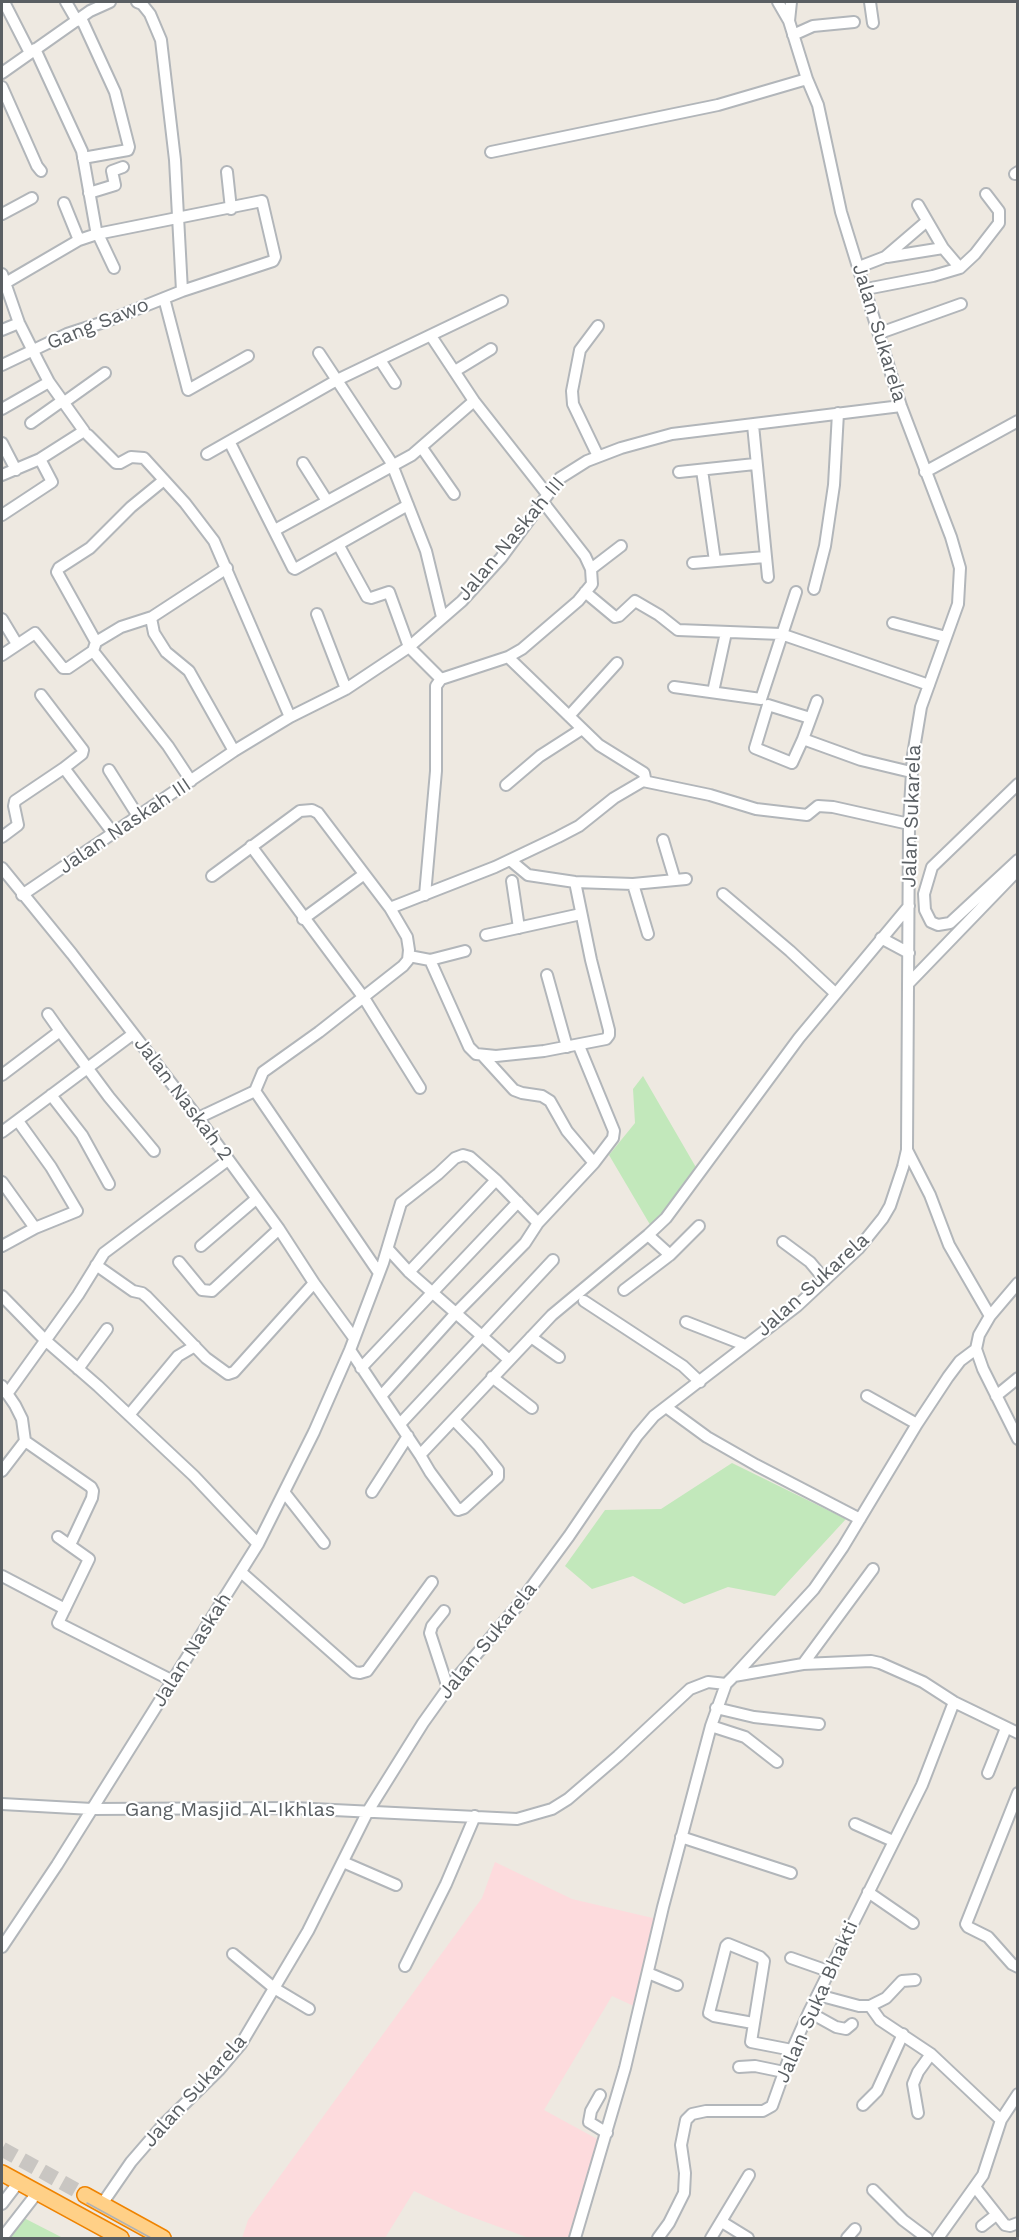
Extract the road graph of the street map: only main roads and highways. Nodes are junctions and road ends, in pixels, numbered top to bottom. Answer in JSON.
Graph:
{"nodes":[{"id":1,"x":2,"y":2173,"type":"edge"},
{"id":2,"x":85,"y":2195,"type":"tunnel mouth"},
{"id":3,"x":121,"y":2238,"type":"edge"},
{"id":4,"x":163,"y":2238,"type":"edge"}],
"edges":[{"from":1,"to":3,"type":"highway"},
{"from":2,"to":4,"type":"highway"}]}
